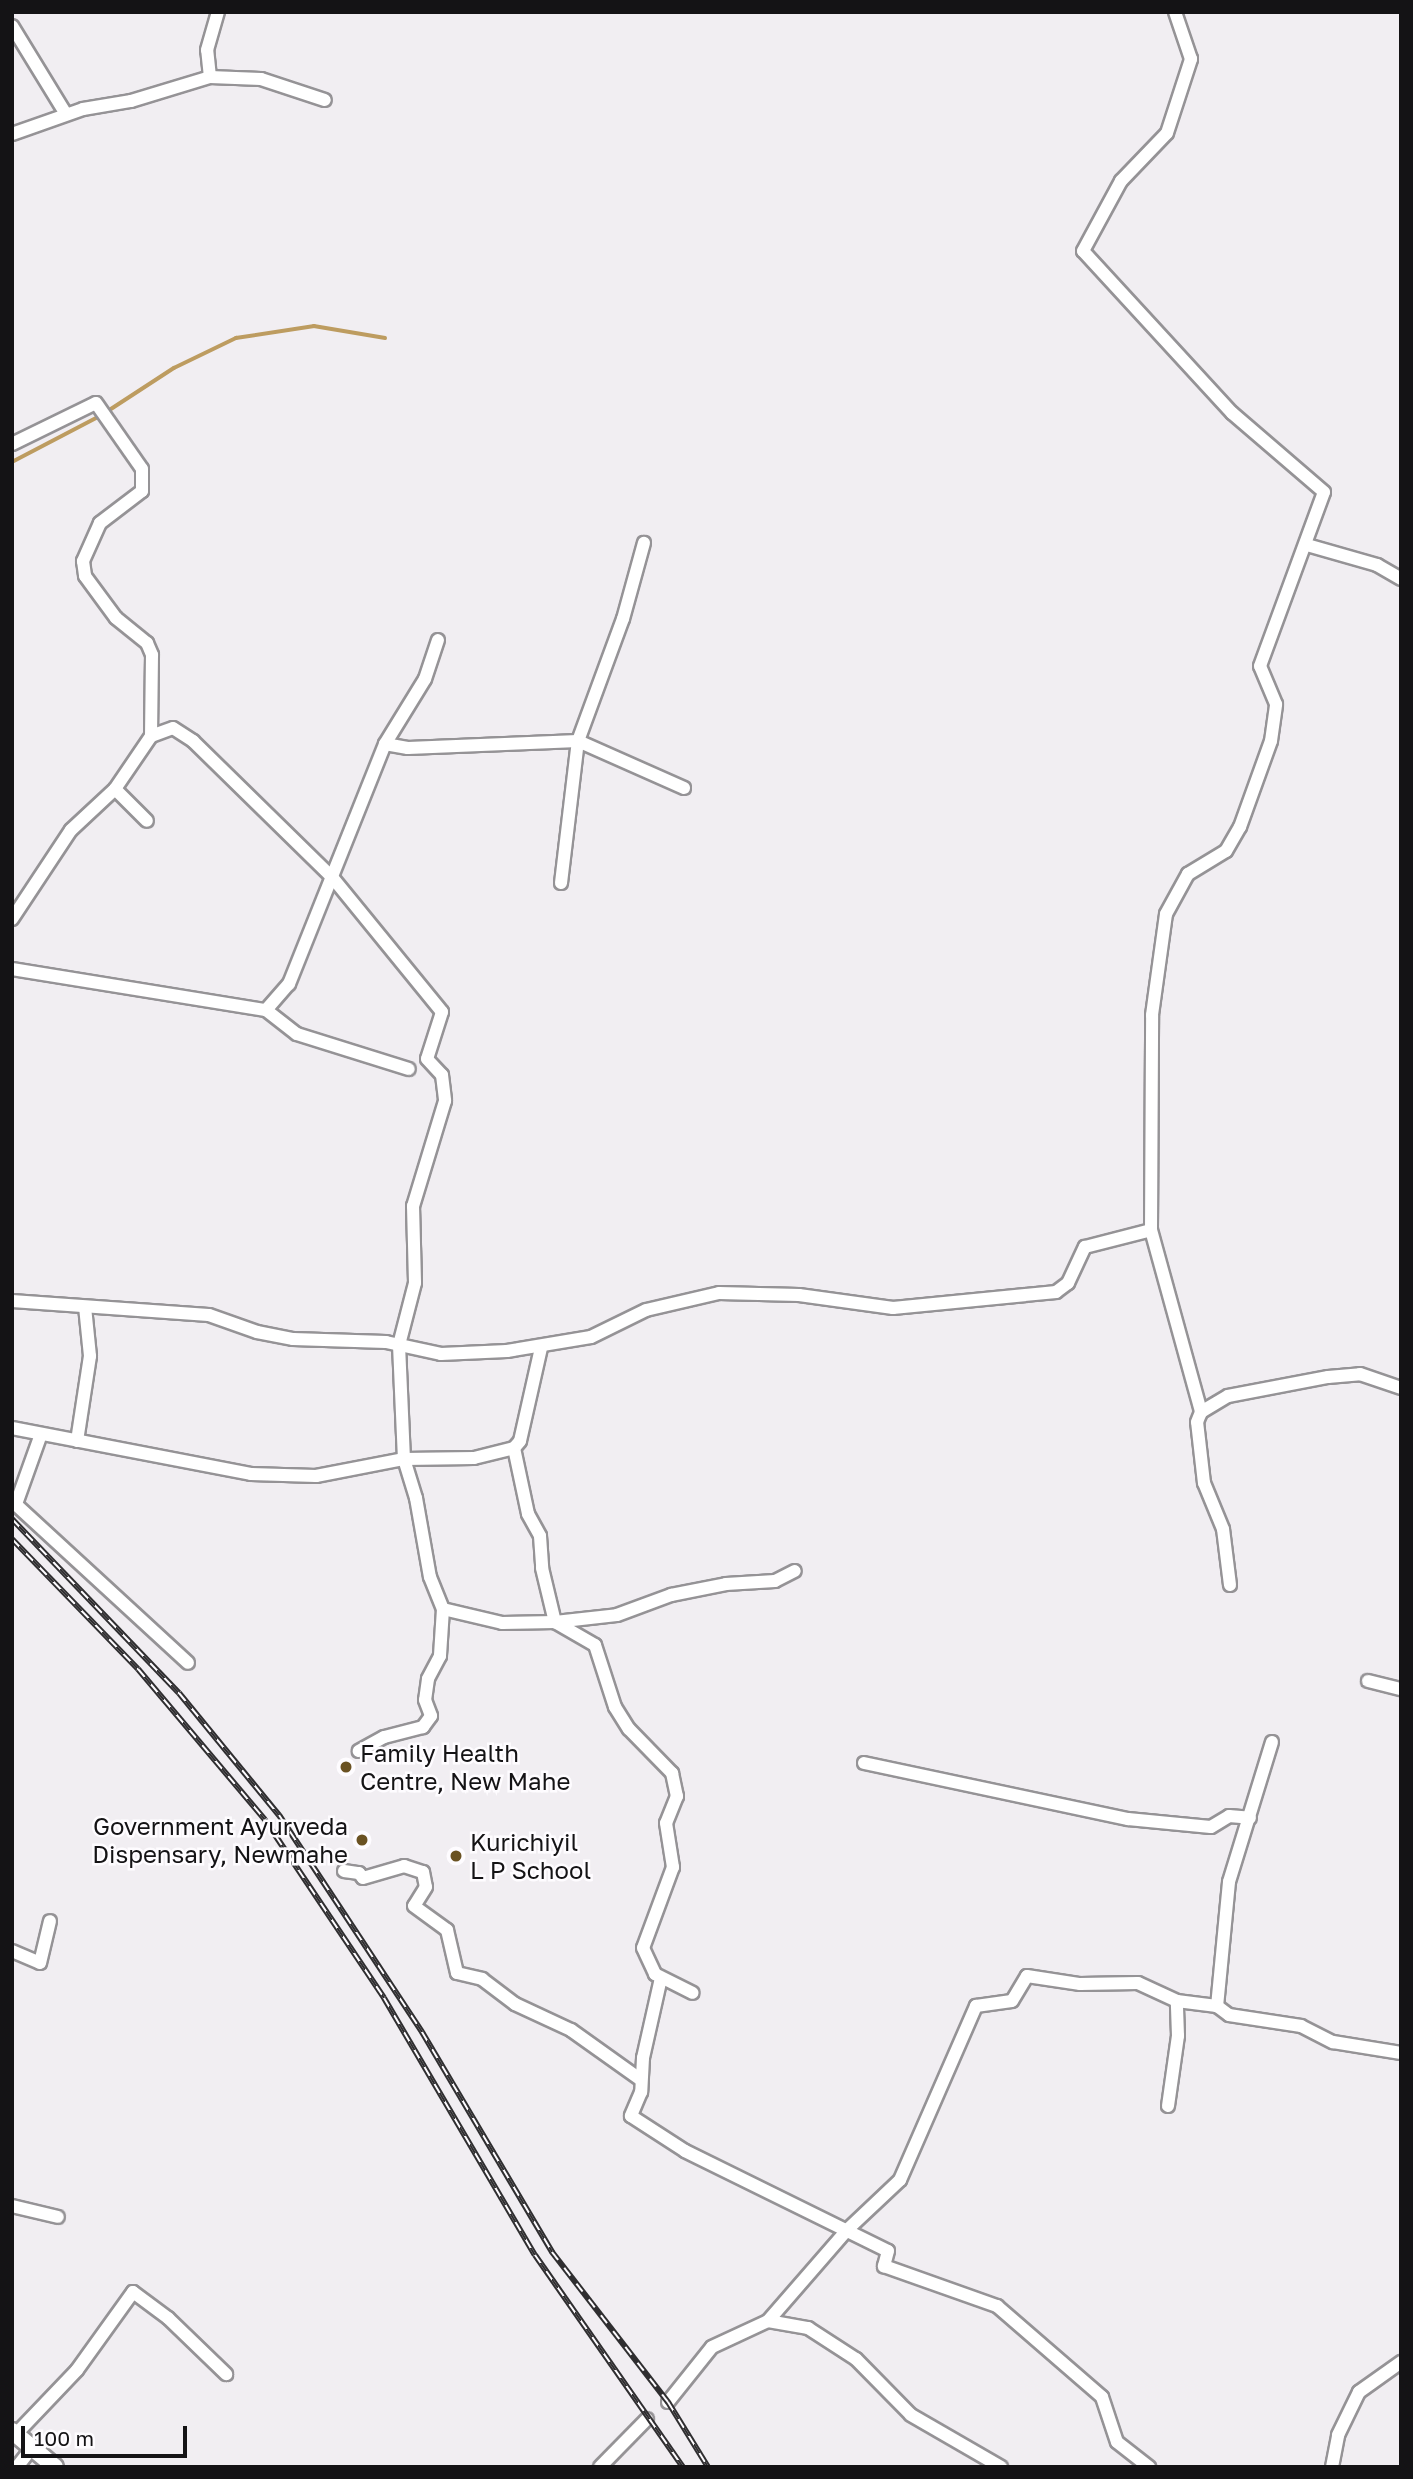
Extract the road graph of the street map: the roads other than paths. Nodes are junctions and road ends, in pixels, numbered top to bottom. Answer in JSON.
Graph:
{"nodes":[{"id":1,"x":218,"y":12,"type":"edge"},
{"id":2,"x":1175,"y":12,"type":"edge"},
{"id":3,"x":12,"y":26,"type":"edge"},
{"id":4,"x":210,"y":77,"type":"junction"},
{"id":5,"x":325,"y":100,"type":"dead end"},
{"id":6,"x":66,"y":114,"type":"junction"},
{"id":7,"x":12,"y":134,"type":"edge"},
{"id":8,"x":12,"y":444,"type":"edge"},
{"id":9,"x":644,"y":543,"type":"dead end"},
{"id":10,"x":1307,"y":545,"type":"junction"},
{"id":11,"x":1401,"y":579,"type":"edge"},
{"id":12,"x":438,"y":640,"type":"dead end"},
{"id":13,"x":151,"y":736,"type":"junction"},
{"id":14,"x":578,"y":741,"type":"junction"},
{"id":15,"x":385,"y":744,"type":"junction"},
{"id":16,"x":684,"y":788,"type":"dead end"},
{"id":17,"x":115,"y":789,"type":"junction"},
{"id":18,"x":147,"y":821,"type":"dead end"},
{"id":19,"x":332,"y":877,"type":"junction"},
{"id":20,"x":561,"y":883,"type":"dead end"},
{"id":21,"x":12,"y":919,"type":"edge"},
{"id":22,"x":12,"y":969,"type":"edge"},
{"id":23,"x":266,"y":1010,"type":"junction"},
{"id":24,"x":409,"y":1069,"type":"dead end"},
{"id":25,"x":1151,"y":1230,"type":"junction"},
{"id":26,"x":12,"y":1301,"type":"edge"},
{"id":27,"x":85,"y":1307,"type":"junction"},
{"id":28,"x":399,"y":1345,"type":"junction"},
{"id":29,"x":541,"y":1348,"type":"junction"},
{"id":30,"x":1401,"y":1388,"type":"edge"},
{"id":31,"x":1201,"y":1412,"type":"junction"},
{"id":32,"x":12,"y":1428,"type":"edge"},
{"id":33,"x":41,"y":1434,"type":"junction"},
{"id":34,"x":76,"y":1441,"type":"junction"},
{"id":35,"x":514,"y":1448,"type":"junction"},
{"id":36,"x":404,"y":1459,"type":"junction"},
{"id":37,"x":14,"y":1502,"type":"edge"},
{"id":38,"x":795,"y":1571,"type":"dead end"},
{"id":39,"x":1230,"y":1586,"type":"dead end"},
{"id":40,"x":443,"y":1609,"type":"junction"},
{"id":41,"x":555,"y":1622,"type":"junction"},
{"id":42,"x":188,"y":1663,"type":"dead end"},
{"id":43,"x":1368,"y":1681,"type":"dead end"},
{"id":44,"x":1401,"y":1689,"type":"edge"},
{"id":45,"x":1272,"y":1742,"type":"dead end"},
{"id":46,"x":359,"y":1751,"type":"dead end"},
{"id":47,"x":864,"y":1763,"type":"dead end"},
{"id":48,"x":1250,"y":1818,"type":"junction"},
{"id":49,"x":344,"y":1871,"type":"dead end"},
{"id":50,"x":50,"y":1921,"type":"dead end"},
{"id":51,"x":12,"y":1951,"type":"edge"},
{"id":52,"x":661,"y":1978,"type":"junction"},
{"id":53,"x":693,"y":1993,"type":"dead end"},
{"id":54,"x":1177,"y":2001,"type":"junction"},
{"id":55,"x":1217,"y":2006,"type":"junction"},
{"id":56,"x":1401,"y":2053,"type":"edge"},
{"id":57,"x":641,"y":2080,"type":"junction"},
{"id":58,"x":1168,"y":2106,"type":"dead end"},
{"id":59,"x":12,"y":2206,"type":"edge"},
{"id":60,"x":58,"y":2217,"type":"dead end"},
{"id":61,"x":847,"y":2230,"type":"junction"},
{"id":62,"x":768,"y":2321,"type":"junction"},
{"id":63,"x":1401,"y":2362,"type":"edge"},
{"id":64,"x":226,"y":2374,"type":"dead end"},
{"id":65,"x":668,"y":2402,"type":"dead end"},
{"id":66,"x":647,"y":2419,"type":"dead end"},
{"id":67,"x":14,"y":2432,"type":"edge"},
{"id":68,"x":32,"y":2448,"type":"junction"},
{"id":69,"x":17,"y":2467,"type":"edge"},
{"id":70,"x":55,"y":2467,"type":"edge"},
{"id":71,"x":600,"y":2467,"type":"edge"},
{"id":72,"x":1001,"y":2467,"type":"edge"},
{"id":73,"x":1149,"y":2467,"type":"edge"},
{"id":74,"x":1332,"y":2467,"type":"edge"}],
"edges":[{"from":1,"to":4,"type":"street"},
{"from":2,"to":10,"type":"street"},
{"from":3,"to":6,"type":"street"},
{"from":4,"to":5,"type":"street"},
{"from":4,"to":6,"type":"street"},
{"from":6,"to":7,"type":"street"},
{"from":8,"to":13,"type":"street"},
{"from":9,"to":14,"type":"street"},
{"from":10,"to":11,"type":"street"},
{"from":10,"to":25,"type":"street"},
{"from":12,"to":15,"type":"street"},
{"from":13,"to":17,"type":"street"},
{"from":13,"to":19,"type":"street"},
{"from":14,"to":15,"type":"street"},
{"from":14,"to":16,"type":"street"},
{"from":14,"to":20,"type":"street"},
{"from":15,"to":19,"type":"street"},
{"from":17,"to":18,"type":"street"},
{"from":17,"to":21,"type":"street"},
{"from":19,"to":23,"type":"street"},
{"from":19,"to":28,"type":"street"},
{"from":22,"to":23,"type":"street"},
{"from":23,"to":24,"type":"street"},
{"from":25,"to":29,"type":"street"},
{"from":25,"to":31,"type":"street"},
{"from":26,"to":27,"type":"street"},
{"from":27,"to":28,"type":"street"},
{"from":27,"to":34,"type":"street"},
{"from":28,"to":29,"type":"street"},
{"from":28,"to":36,"type":"street"},
{"from":29,"to":35,"type":"street"},
{"from":30,"to":31,"type":"street"},
{"from":31,"to":39,"type":"street"},
{"from":32,"to":33,"type":"street"},
{"from":33,"to":34,"type":"street"},
{"from":33,"to":37,"type":"street"},
{"from":34,"to":36,"type":"street"},
{"from":35,"to":36,"type":"street"},
{"from":35,"to":41,"type":"street"},
{"from":36,"to":40,"type":"street"},
{"from":37,"to":42,"type":"street"},
{"from":38,"to":41,"type":"street"},
{"from":40,"to":41,"type":"street"},
{"from":40,"to":46,"type":"street"},
{"from":41,"to":52,"type":"street"},
{"from":43,"to":44,"type":"street"},
{"from":45,"to":48,"type":"street"},
{"from":47,"to":48,"type":"street"},
{"from":48,"to":55,"type":"street"},
{"from":49,"to":57,"type":"street"},
{"from":50,"to":51,"type":"street"},
{"from":52,"to":53,"type":"street"},
{"from":52,"to":57,"type":"street"},
{"from":54,"to":55,"type":"street"},
{"from":54,"to":58,"type":"street"},
{"from":54,"to":61,"type":"street"},
{"from":55,"to":56,"type":"street"},
{"from":57,"to":61,"type":"street"},
{"from":59,"to":60,"type":"street"},
{"from":61,"to":62,"type":"street"},
{"from":61,"to":73,"type":"street"},
{"from":62,"to":65,"type":"street"},
{"from":62,"to":72,"type":"street"},
{"from":63,"to":74,"type":"street"},
{"from":64,"to":67,"type":"street"},
{"from":66,"to":71,"type":"street"},
{"from":67,"to":68,"type":"main road"},
{"from":68,"to":69,"type":"street"},
{"from":68,"to":70,"type":"main road"}]}
